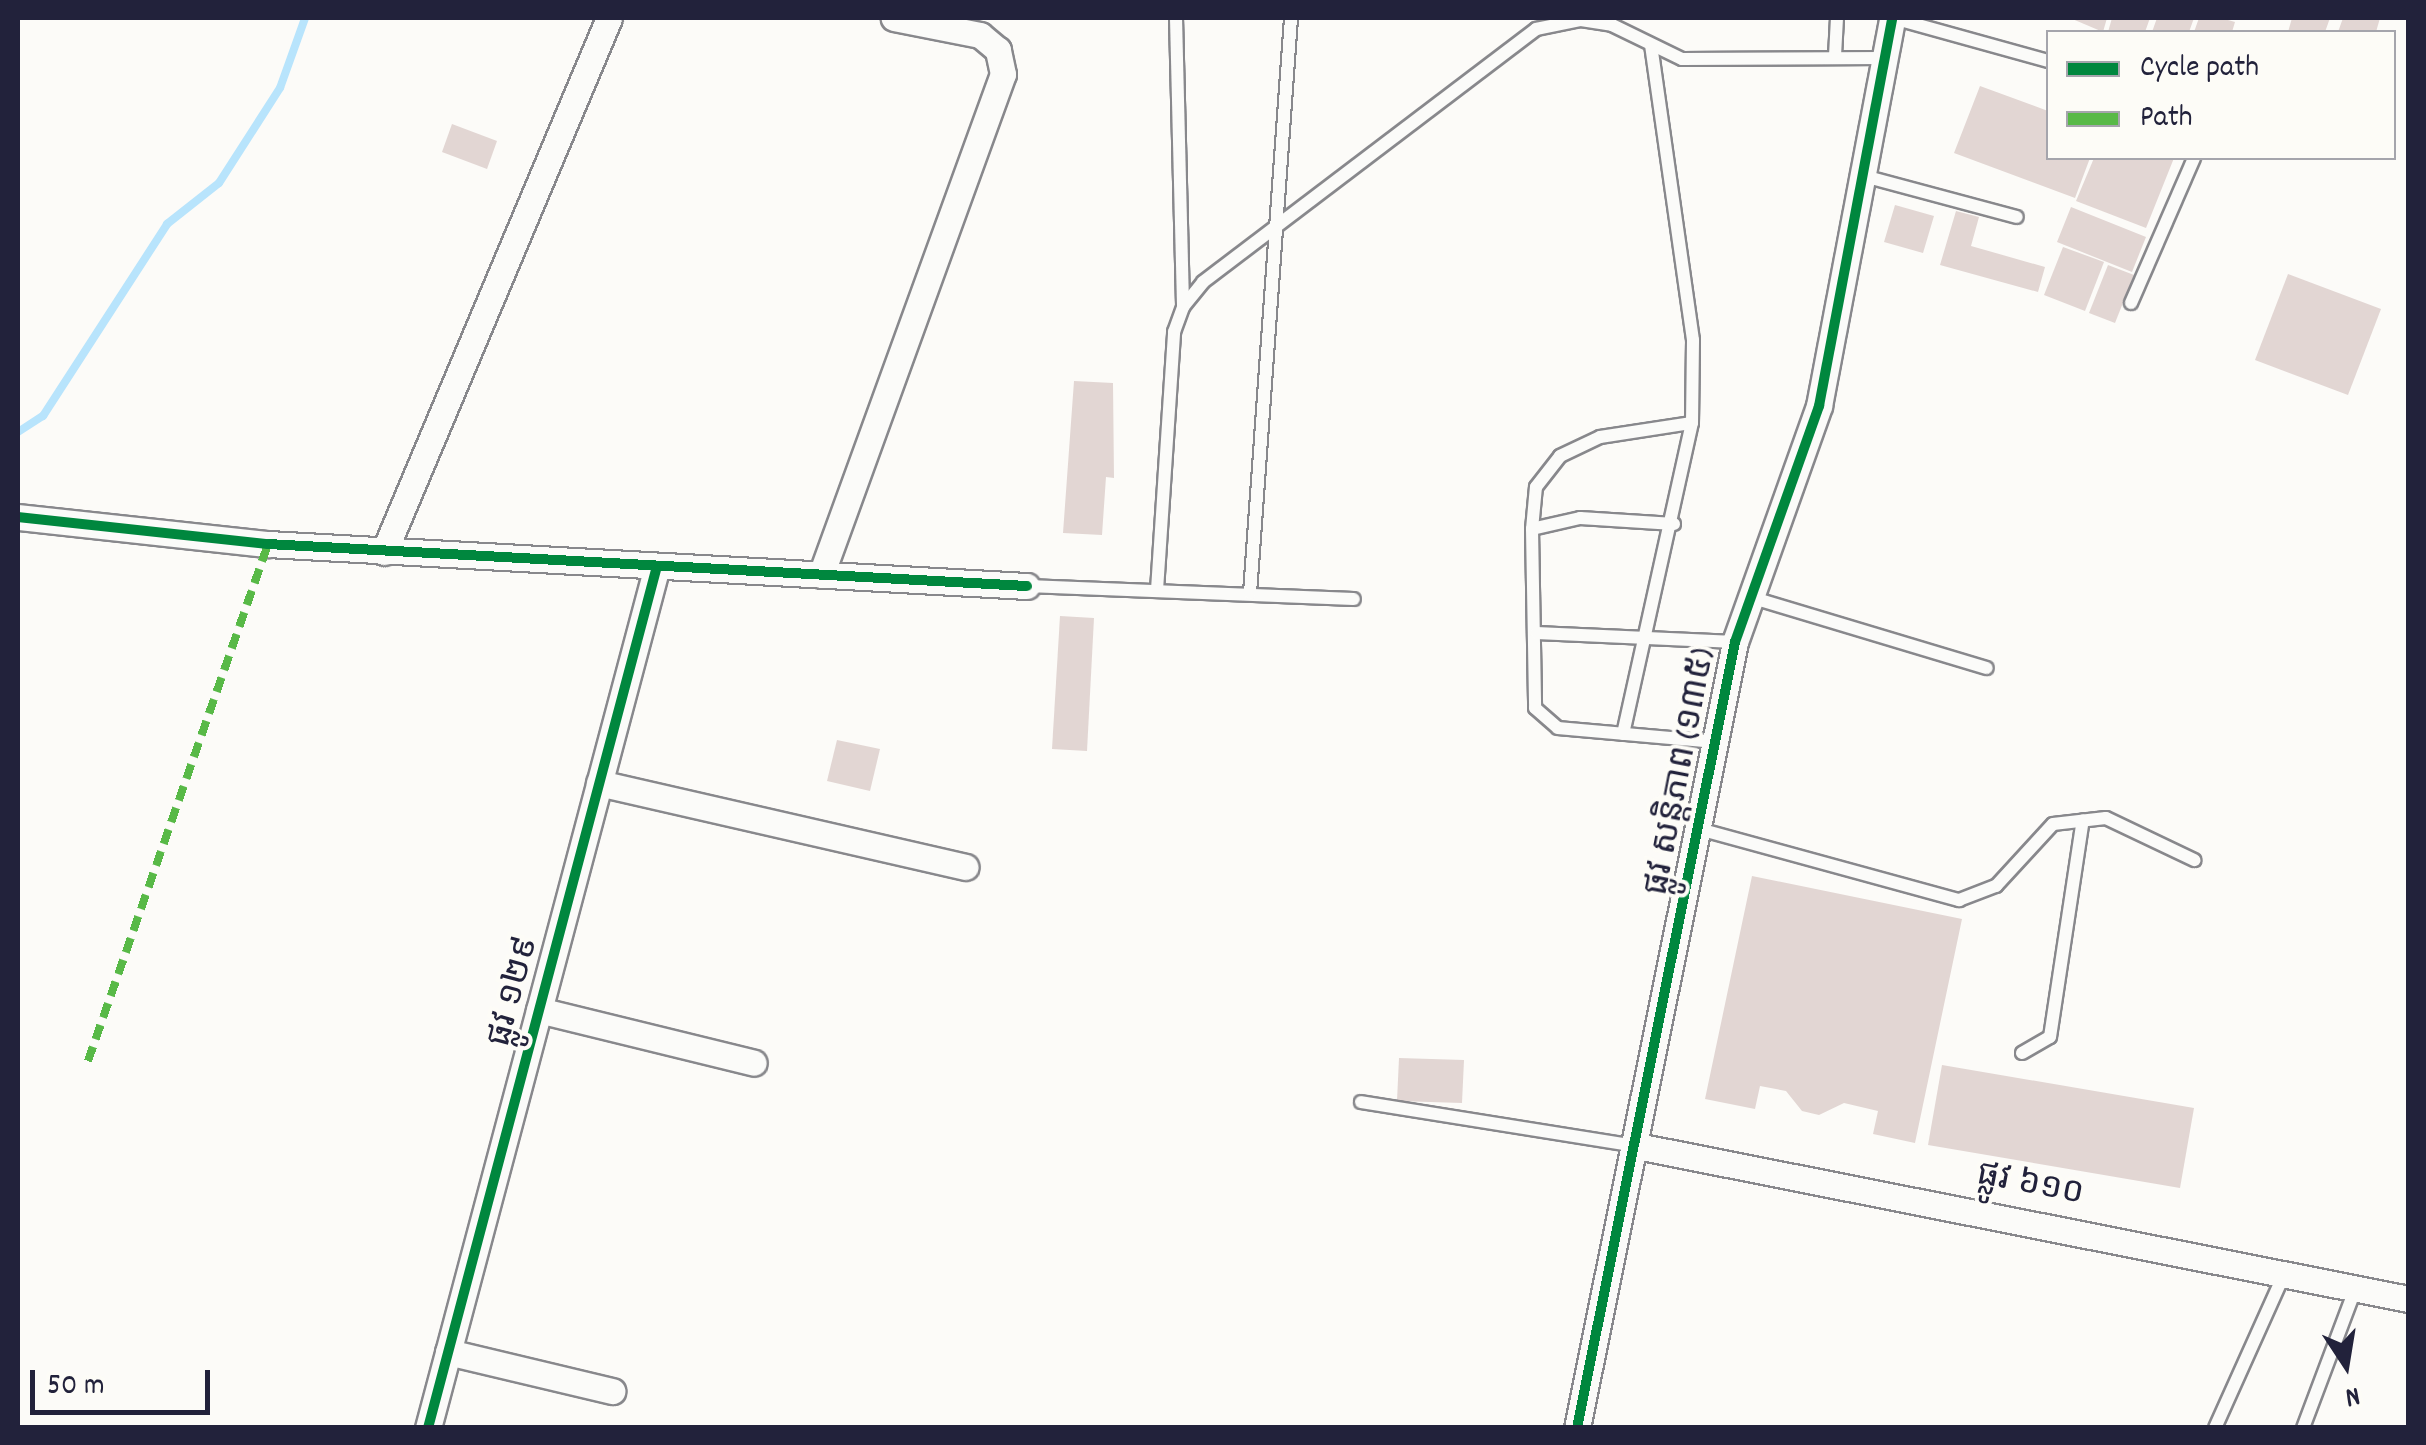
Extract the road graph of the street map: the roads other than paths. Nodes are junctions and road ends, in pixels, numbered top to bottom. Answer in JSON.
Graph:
{"nodes":[{"id":1,"x":609,"y":18,"type":"edge"},
{"id":2,"x":894,"y":18,"type":"edge"},
{"id":3,"x":1176,"y":18,"type":"edge"},
{"id":4,"x":1291,"y":18,"type":"edge"},
{"id":5,"x":1837,"y":18,"type":"edge"},
{"id":6,"x":1893,"y":18,"type":"edge"},
{"id":7,"x":1651,"y":46,"type":"junction"},
{"id":8,"x":1835,"y":56,"type":"junction"},
{"id":9,"x":1885,"y":58,"type":"junction"},
{"id":10,"x":2046,"y":60,"type":"edge"},
{"id":11,"x":2193,"y":160,"type":"edge"},
{"id":12,"x":1864,"y":176,"type":"junction"},
{"id":13,"x":2017,"y":217,"type":"dead end"},
{"id":14,"x":1272,"y":232,"type":"junction"},
{"id":15,"x":2131,"y":304,"type":"dead end"},
{"id":16,"x":1183,"y":307,"type":"junction"},
{"id":17,"x":1692,"y":424,"type":"junction"},
{"id":18,"x":18,"y":517,"type":"edge"},
{"id":19,"x":1674,"y":524,"type":"junction"},
{"id":20,"x":1532,"y":529,"type":"junction"},
{"id":21,"x":384,"y":552,"type":"junction"},
{"id":22,"x":656,"y":570,"type":"junction"},
{"id":23,"x":822,"y":575,"type":"junction"},
{"id":24,"x":1028,"y":586,"type":"joint"},
{"id":25,"x":1157,"y":590,"type":"junction"},
{"id":26,"x":1250,"y":593,"type":"junction"},
{"id":27,"x":1750,"y":597,"type":"junction"},
{"id":28,"x":1354,"y":599,"type":"dead end"},
{"id":29,"x":1538,"y":632,"type":"junction"},
{"id":30,"x":1650,"y":636,"type":"junction"},
{"id":31,"x":1735,"y":642,"type":"junction"},
{"id":32,"x":1987,"y":668,"type":"dead end"},
{"id":33,"x":1623,"y":734,"type":"junction"},
{"id":34,"x":1716,"y":742,"type":"junction"},
{"id":35,"x":599,"y":783,"type":"junction"},
{"id":36,"x":2083,"y":820,"type":"junction"},
{"id":37,"x":1698,"y":829,"type":"junction"},
{"id":38,"x":2194,"y":860,"type":"dead end"},
{"id":39,"x":964,"y":867,"type":"dead end"},
{"id":40,"x":539,"y":1010,"type":"junction"},
{"id":41,"x":2022,"y":1054,"type":"dead end"},
{"id":42,"x":754,"y":1063,"type":"dead end"},
{"id":43,"x":1360,"y":1102,"type":"dead end"},
{"id":44,"x":1637,"y":1146,"type":"junction"},
{"id":45,"x":2286,"y":1270,"type":"junction"},
{"id":46,"x":2354,"y":1292,"type":"junction"},
{"id":47,"x":2408,"y":1299,"type":"edge"},
{"id":48,"x":448,"y":1352,"type":"junction"},
{"id":49,"x":612,"y":1392,"type":"dead end"},
{"id":50,"x":428,"y":1428,"type":"edge"},
{"id":51,"x":1577,"y":1428,"type":"edge"},
{"id":52,"x":2215,"y":1428,"type":"edge"},
{"id":53,"x":2303,"y":1428,"type":"edge"}],
"edges":[{"from":1,"to":21,"type":"street"},
{"from":2,"to":23,"type":"street"},
{"from":3,"to":16,"type":"lane"},
{"from":4,"to":14,"type":"lane"},
{"from":5,"to":8,"type":"lane"},
{"from":6,"to":9,"type":"street","name":"ផ្លូវ សន្តិភាព (១៣៥)"},
{"from":6,"to":10,"type":"lane"},
{"from":7,"to":8,"type":"lane"},
{"from":7,"to":14,"type":"lane"},
{"from":7,"to":17,"type":"lane"},
{"from":8,"to":9,"type":"lane"},
{"from":9,"to":12,"type":"street","name":"ផ្លូវ សន្តិភាព (១៣៥)"},
{"from":11,"to":15,"type":"lane"},
{"from":12,"to":13,"type":"lane"},
{"from":12,"to":27,"type":"street","name":"ផ្លូវ សន្តិភាព (១៣៥)"},
{"from":14,"to":16,"type":"lane"},
{"from":14,"to":26,"type":"lane"},
{"from":16,"to":25,"type":"lane"},
{"from":17,"to":19,"type":"lane"},
{"from":17,"to":20,"type":"lane"},
{"from":18,"to":21,"type":"street"},
{"from":19,"to":20,"type":"lane"},
{"from":19,"to":30,"type":"lane"},
{"from":20,"to":29,"type":"lane"},
{"from":21,"to":22,"type":"street"},
{"from":22,"to":23,"type":"street"},
{"from":22,"to":35,"type":"street","name":"ផ្លូវ ១២៩"},
{"from":23,"to":24,"type":"street"},
{"from":24,"to":25,"type":"lane"},
{"from":25,"to":26,"type":"lane"},
{"from":26,"to":28,"type":"lane"},
{"from":27,"to":31,"type":"street","name":"ផ្លូវ សន្តិភាព (១៣៥)"},
{"from":27,"to":32,"type":"lane"},
{"from":29,"to":30,"type":"lane"},
{"from":29,"to":33,"type":"lane"},
{"from":30,"to":31,"type":"lane"},
{"from":30,"to":33,"type":"lane"},
{"from":31,"to":34,"type":"street","name":"ផ្លូវ សន្តិភាព (១៣៥)"},
{"from":33,"to":34,"type":"lane"},
{"from":34,"to":37,"type":"street","name":"ផ្លូវ សន្តិភាព (១៣៥)"},
{"from":35,"to":39,"type":"street"},
{"from":35,"to":40,"type":"street","name":"ផ្លូវ ១២៩"},
{"from":36,"to":37,"type":"lane"},
{"from":36,"to":38,"type":"lane"},
{"from":36,"to":41,"type":"lane"},
{"from":37,"to":44,"type":"street","name":"ផ្លូវ សន្តិភាព (១៣៥)"},
{"from":40,"to":42,"type":"street"},
{"from":40,"to":48,"type":"street","name":"ផ្លូវ ១២៩"},
{"from":43,"to":44,"type":"lane"},
{"from":44,"to":45,"type":"street","name":"ផ្លូវ ៦១០"},
{"from":44,"to":51,"type":"street","name":"ផ្លូវ សន្តិភាព (១៣៥)"},
{"from":45,"to":46,"type":"street","name":"ផ្លូវ ៦១០"},
{"from":45,"to":52,"type":"lane"},
{"from":46,"to":47,"type":"street","name":"ផ្លូវ ៦១០"},
{"from":46,"to":53,"type":"lane"},
{"from":48,"to":49,"type":"street"},
{"from":48,"to":50,"type":"street","name":"ផ្លូវ ១២៩"}]}
